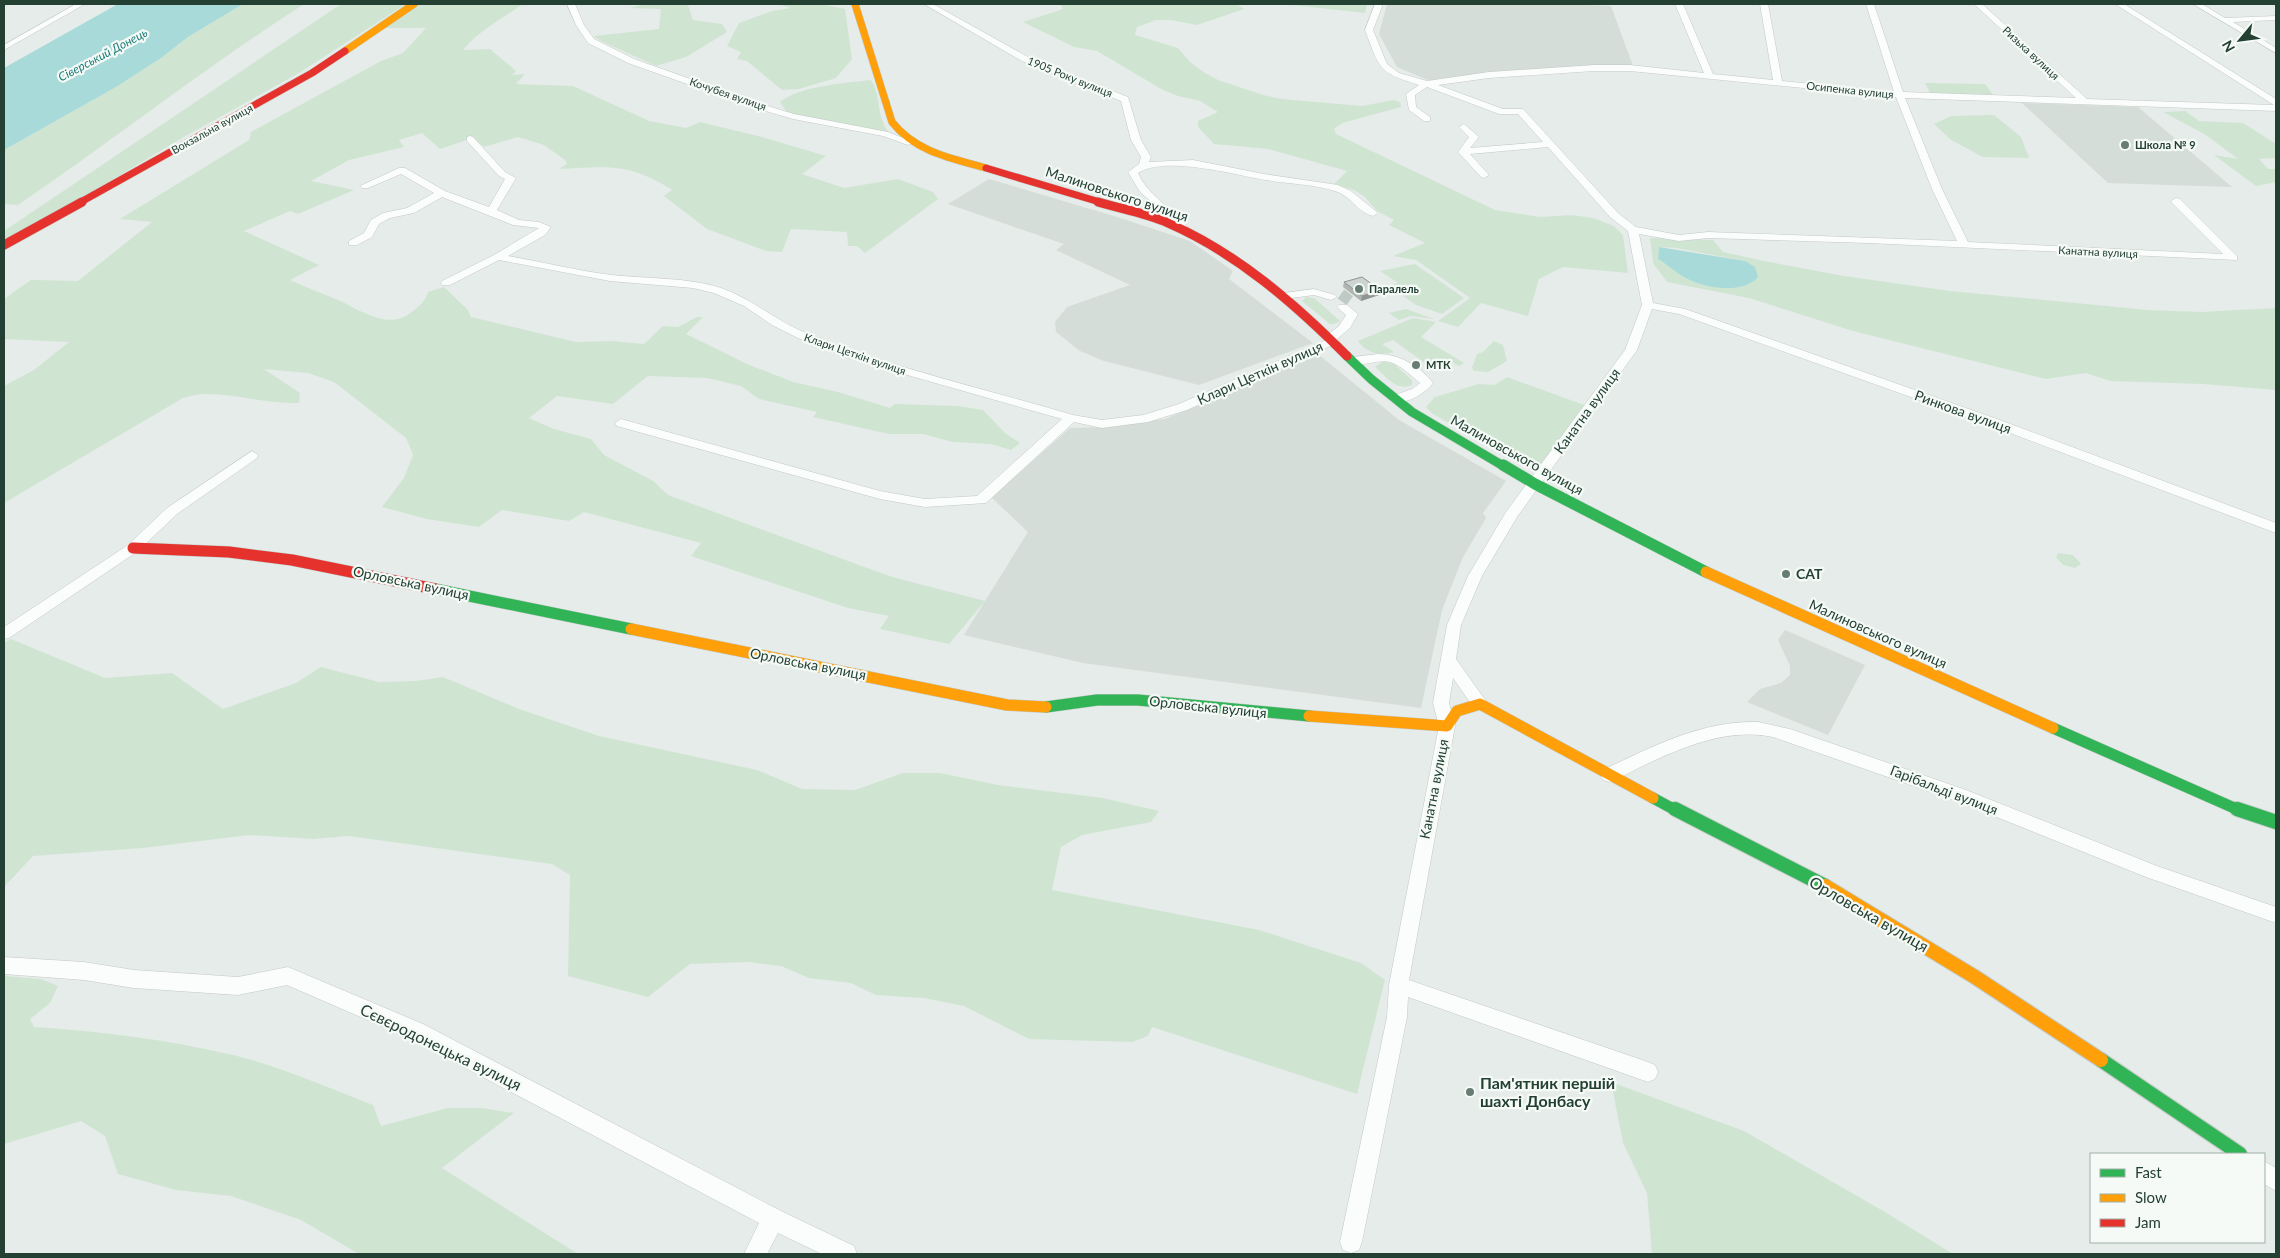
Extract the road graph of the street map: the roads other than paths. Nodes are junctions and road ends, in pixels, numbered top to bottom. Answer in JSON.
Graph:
{"nodes":[{"id":1,"x":81,"y":4,"type":"edge"},
{"id":2,"x":414,"y":4,"type":"edge"},
{"id":3,"x":573,"y":4,"type":"edge"},
{"id":4,"x":855,"y":4,"type":"edge"},
{"id":5,"x":928,"y":4,"type":"edge"},
{"id":6,"x":1379,"y":4,"type":"edge"},
{"id":7,"x":1679,"y":4,"type":"edge"},
{"id":8,"x":1764,"y":4,"type":"edge"},
{"id":9,"x":1870,"y":4,"type":"edge"},
{"id":10,"x":1978,"y":4,"type":"edge"},
{"id":11,"x":2119,"y":4,"type":"edge"},
{"id":12,"x":2197,"y":4,"type":"edge"},
{"id":13,"x":2276,"y":18,"type":"edge"},
{"id":14,"x":2224,"y":20,"type":"junction"},
{"id":15,"x":2258,"y":40,"type":"junction"},
{"id":16,"x":2276,"y":40,"type":"edge"},
{"id":17,"x":4,"y":48,"type":"edge"},
{"id":18,"x":2276,"y":51,"type":"edge"},
{"id":19,"x":1709,"y":75,"type":"junction"},
{"id":20,"x":1778,"y":83,"type":"junction"},
{"id":21,"x":1426,"y":84,"type":"junction"},
{"id":22,"x":1899,"y":94,"type":"junction"},
{"id":23,"x":2085,"y":102,"type":"junction"},
{"id":24,"x":2276,"y":103,"type":"edge"},
{"id":25,"x":2272,"y":109,"type":"edge"},
{"id":26,"x":2276,"y":114,"type":"edge"},
{"id":27,"x":1426,"y":119,"type":"dead end"},
{"id":28,"x":1464,"y":127,"type":"dead end"},
{"id":29,"x":470,"y":139,"type":"dead end"},
{"id":30,"x":908,"y":142,"type":"junction"},
{"id":31,"x":1551,"y":144,"type":"junction"},
{"id":32,"x":1463,"y":152,"type":"junction"},
{"id":33,"x":1143,"y":165,"type":"junction"},
{"id":34,"x":1484,"y":175,"type":"dead end"},
{"id":35,"x":365,"y":186,"type":"dead end"},
{"id":36,"x":441,"y":193,"type":"junction"},
{"id":37,"x":2176,"y":200,"type":"dead end"},
{"id":38,"x":490,"y":211,"type":"junction"},
{"id":39,"x":1374,"y":213,"type":"dead end"},
{"id":40,"x":1185,"y":230,"type":"junction"},
{"id":41,"x":1633,"y":230,"type":"junction"},
{"id":42,"x":353,"y":244,"type":"dead end"},
{"id":43,"x":4,"y":245,"type":"edge"},
{"id":44,"x":1964,"y":245,"type":"junction"},
{"id":45,"x":498,"y":257,"type":"junction"},
{"id":46,"x":446,"y":284,"type":"dead end"},
{"id":47,"x":1336,"y":295,"type":"tunnel mouth"},
{"id":48,"x":1284,"y":296,"type":"junction"},
{"id":49,"x":1648,"y":305,"type":"junction"},
{"id":50,"x":1349,"y":308,"type":"dead end"},
{"id":51,"x":1331,"y":340,"type":"junction"},
{"id":52,"x":1353,"y":361,"type":"junction"},
{"id":53,"x":1396,"y":399,"type":"junction"},
{"id":54,"x":1071,"y":418,"type":"junction"},
{"id":55,"x":622,"y":423,"type":"dead end"},
{"id":56,"x":252,"y":455,"type":"dead end"},
{"id":57,"x":1535,"y":484,"type":"junction"},
{"id":58,"x":2276,"y":528,"type":"edge"},
{"id":59,"x":133,"y":548,"type":"junction"},
{"id":60,"x":4,"y":634,"type":"edge"},
{"id":61,"x":1449,"y":662,"type":"junction"},
{"id":62,"x":1480,"y":704,"type":"junction"},
{"id":63,"x":1447,"y":726,"type":"junction"},
{"id":64,"x":1609,"y":776,"type":"junction"},
{"id":65,"x":2276,"y":822,"type":"edge"},
{"id":66,"x":2276,"y":915,"type":"edge"},
{"id":67,"x":4,"y":966,"type":"edge"},
{"id":68,"x":1399,"y":985,"type":"junction"},
{"id":69,"x":1648,"y":1072,"type":"dead end"},
{"id":70,"x":2239,"y":1153,"type":"edge"},
{"id":71,"x":2265,"y":1173,"type":"edge"},
{"id":72,"x":2276,"y":1180,"type":"edge"},
{"id":73,"x":773,"y":1220,"type":"junction"},
{"id":74,"x":1351,"y":1242,"type":"dead end"},
{"id":75,"x":755,"y":1254,"type":"edge"},
{"id":76,"x":846,"y":1254,"type":"edge"}],
"edges":[{"from":1,"to":17,"type":"street"},
{"from":2,"to":43,"type":"main road","name":"Вокзальна вулиця"},
{"from":3,"to":30,"type":"street","name":"Кочубея вулиця"},
{"from":4,"to":30,"type":"main road","name":"Малиновського вулиця"},
{"from":5,"to":33,"type":"street","name":"1905 Року вулиця"},
{"from":6,"to":21,"type":"street","name":"Канатна вулиця"},
{"from":7,"to":19,"type":"street"},
{"from":8,"to":20,"type":"street"},
{"from":9,"to":22,"type":"street"},
{"from":10,"to":23,"type":"street","name":"Ризька вулиця"},
{"from":11,"to":24,"type":"street"},
{"from":12,"to":14,"type":"street"},
{"from":13,"to":14,"type":"street"},
{"from":14,"to":15,"type":"street"},
{"from":15,"to":16,"type":"street"},
{"from":15,"to":18,"type":"street"},
{"from":19,"to":20,"type":"street","name":"Осипенка вулиця"},
{"from":19,"to":21,"type":"street","name":"Осипенка вулиця"},
{"from":20,"to":22,"type":"street","name":"Осипенка вулиця"},
{"from":21,"to":27,"type":"street"},
{"from":21,"to":31,"type":"street","name":"Канатна вулиця"},
{"from":22,"to":23,"type":"street","name":"Осипенка вулиця"},
{"from":22,"to":44,"type":"street"},
{"from":23,"to":25,"type":"street","name":"Осипенка вулиця"},
{"from":25,"to":26,"type":"street"},
{"from":28,"to":32,"type":"street"},
{"from":29,"to":38,"type":"street"},
{"from":30,"to":40,"type":"main road","name":"Малиновського вулиця"},
{"from":31,"to":32,"type":"street"},
{"from":31,"to":41,"type":"street","name":"Канатна вулиця"},
{"from":32,"to":34,"type":"street"},
{"from":33,"to":39,"type":"street"},
{"from":33,"to":40,"type":"street","name":"1905 Року вулиця"},
{"from":35,"to":36,"type":"street"},
{"from":36,"to":38,"type":"street"},
{"from":36,"to":42,"type":"street"},
{"from":37,"to":44,"type":"street","name":"Канатна вулиця"},
{"from":38,"to":45,"type":"street"},
{"from":40,"to":48,"type":"main road","name":"Малиновського вулиця"},
{"from":41,"to":44,"type":"street","name":"Канатна вулиця"},
{"from":41,"to":49,"type":"street"},
{"from":45,"to":46,"type":"street"},
{"from":45,"to":54,"type":"street","name":"Клари Цеткін вулиця"},
{"from":47,"to":48,"type":"street"},
{"from":48,"to":51,"type":"main road","name":"Малиновського вулиця"},
{"from":49,"to":57,"type":"street","name":"Канатна вулиця"},
{"from":49,"to":58,"type":"street","name":"Ринкова вулиця"},
{"from":50,"to":51,"type":"street"},
{"from":51,"to":52,"type":"main road","name":"Малиновського вулиця"},
{"from":51,"to":54,"type":"street","name":"Клари Цеткін вулиця"},
{"from":52,"to":53,"type":"main road","name":"Малиновського вулиця"},
{"from":52,"to":53,"type":"street"},
{"from":53,"to":57,"type":"main road","name":"Малиновського вулиця"},
{"from":54,"to":55,"type":"street"},
{"from":56,"to":59,"type":"street"},
{"from":57,"to":61,"type":"street","name":"Канатна вулиця"},
{"from":57,"to":65,"type":"main road","name":"Малиновського вулиця"},
{"from":59,"to":60,"type":"street"},
{"from":59,"to":63,"type":"main road","name":"Орловська вулиця"},
{"from":61,"to":62,"type":"street","name":"Орловська вулиця"},
{"from":61,"to":63,"type":"street","name":"Канатна вулиця"},
{"from":62,"to":63,"type":"main road"},
{"from":62,"to":64,"type":"main road","name":"Орловська вулиця"},
{"from":63,"to":68,"type":"street","name":"Канатна вулиця"},
{"from":64,"to":66,"type":"street","name":"Гарібальді вулиця"},
{"from":64,"to":70,"type":"main road","name":"Орловська вулиця"},
{"from":67,"to":73,"type":"street","name":"Сєвєродонецька вулиця"},
{"from":68,"to":69,"type":"street"},
{"from":68,"to":74,"type":"street","name":"Канатна вулиця"},
{"from":71,"to":72,"type":"street"},
{"from":73,"to":75,"type":"street"},
{"from":73,"to":76,"type":"street","name":"Сєвєродонецька вулиця"}]}
